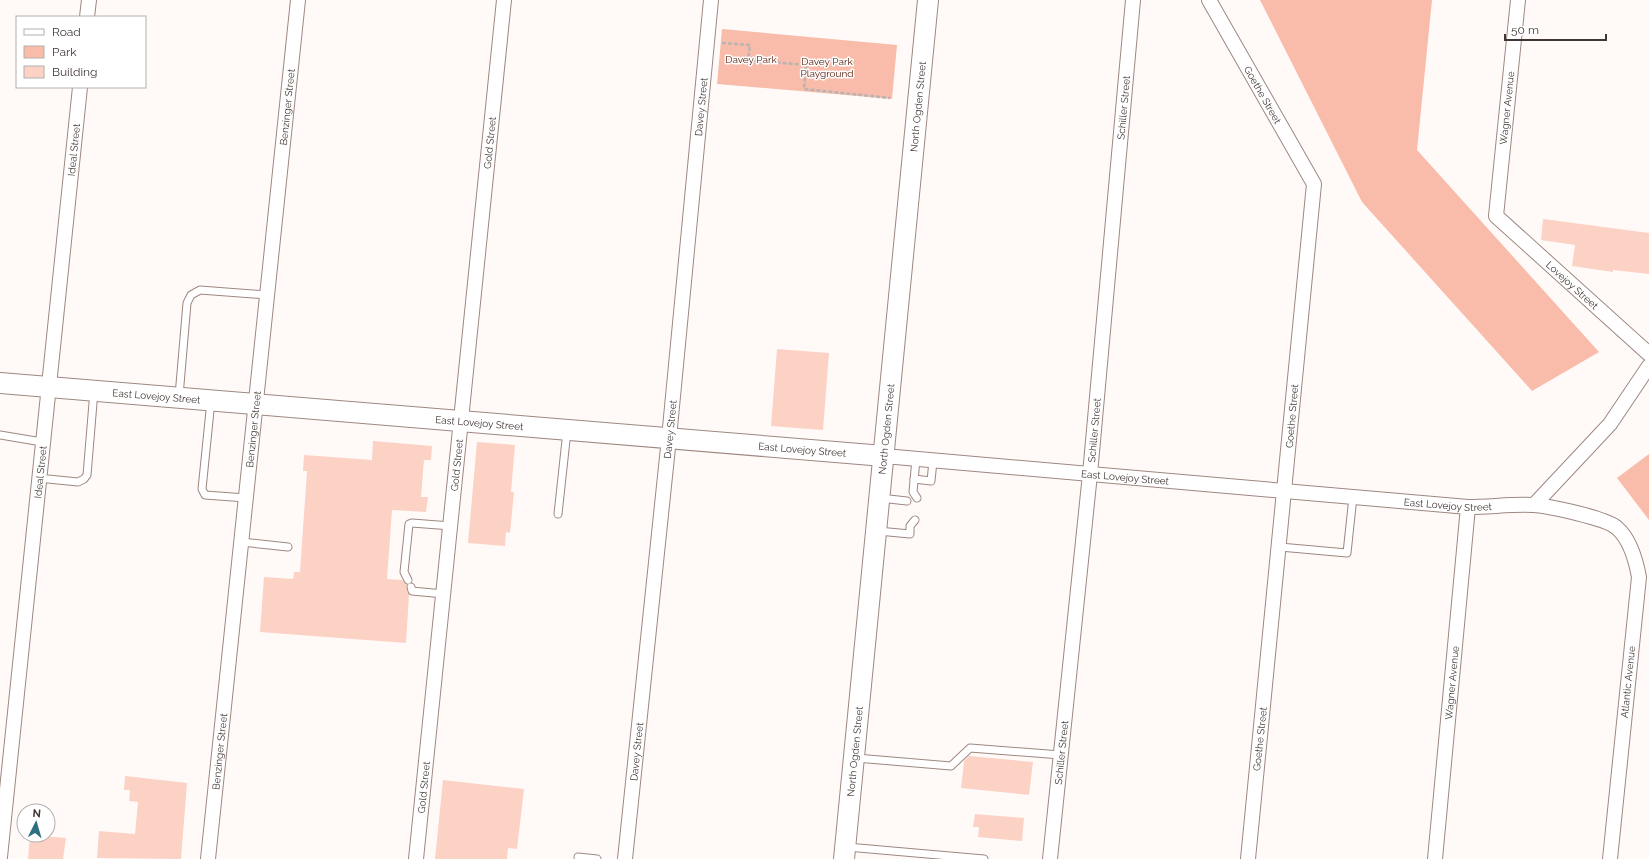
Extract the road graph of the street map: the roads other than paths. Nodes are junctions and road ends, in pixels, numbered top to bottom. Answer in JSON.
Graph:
{"nodes":[{"id":1,"x":89,"y":0,"type":"edge"},
{"id":2,"x":298,"y":0,"type":"edge"},
{"id":3,"x":504,"y":0,"type":"edge"},
{"id":4,"x":711,"y":0,"type":"edge"},
{"id":5,"x":928,"y":0,"type":"edge"},
{"id":6,"x":1133,"y":0,"type":"edge"},
{"id":7,"x":1209,"y":0,"type":"edge"},
{"id":8,"x":1518,"y":0,"type":"edge"},
{"id":9,"x":87,"y":16,"type":"edge"},
{"id":10,"x":80,"y":88,"type":"edge"},
{"id":11,"x":1496,"y":216,"type":"joint"},
{"id":12,"x":267,"y":296,"type":"junction"},
{"id":13,"x":1649,"y":354,"type":"edge"},
{"id":14,"x":1649,"y":366,"type":"edge"},
{"id":15,"x":0,"y":383,"type":"edge"},
{"id":16,"x":48,"y":387,"type":"junction"},
{"id":17,"x":94,"y":391,"type":"junction"},
{"id":18,"x":179,"y":398,"type":"junction"},
{"id":19,"x":211,"y":401,"type":"junction"},
{"id":20,"x":256,"y":405,"type":"junction"},
{"id":21,"x":462,"y":422,"type":"junction"},
{"id":22,"x":567,"y":431,"type":"junction"},
{"id":23,"x":0,"y":436,"type":"edge"},
{"id":24,"x":670,"y":438,"type":"junction"},
{"id":25,"x":42,"y":442,"type":"junction"},
{"id":26,"x":884,"y":456,"type":"junction"},
{"id":27,"x":916,"y":459,"type":"junction"},
{"id":28,"x":933,"y":461,"type":"junction"},
{"id":29,"x":1090,"y":474,"type":"junction"},
{"id":30,"x":38,"y":478,"type":"junction"},
{"id":31,"x":914,"y":479,"type":"junction"},
{"id":32,"x":1285,"y":490,"type":"junction"},
{"id":33,"x":1353,"y":497,"type":"junction"},
{"id":34,"x":246,"y":498,"type":"junction"},
{"id":35,"x":879,"y":498,"type":"junction"},
{"id":36,"x":1534,"y":505,"type":"junction"},
{"id":37,"x":1468,"y":507,"type":"junction"},
{"id":38,"x":558,"y":514,"type":"dead end"},
{"id":39,"x":1603,"y":519,"type":"joint"},
{"id":40,"x":911,"y":522,"type":"dead end"},
{"id":41,"x":451,"y":526,"type":"junction"},
{"id":42,"x":876,"y":530,"type":"junction"},
{"id":43,"x":241,"y":542,"type":"junction"},
{"id":44,"x":288,"y":547,"type":"dead end"},
{"id":45,"x":1280,"y":547,"type":"junction"},
{"id":46,"x":444,"y":594,"type":"junction"},
{"id":47,"x":1060,"y":755,"type":"junction"},
{"id":48,"x":854,"y":758,"type":"junction"},
{"id":49,"x":844,"y":853,"type":"edge"},
{"id":50,"x":0,"y":857,"type":"edge"},
{"id":51,"x":578,"y":857,"type":"dead end"},
{"id":52,"x":208,"y":859,"type":"edge"},
{"id":53,"x":416,"y":859,"type":"edge"},
{"id":54,"x":597,"y":859,"type":"edge"},
{"id":55,"x":625,"y":859,"type":"edge"},
{"id":56,"x":984,"y":859,"type":"edge"},
{"id":57,"x":1050,"y":859,"type":"edge"},
{"id":58,"x":1248,"y":859,"type":"edge"},
{"id":59,"x":1435,"y":859,"type":"edge"},
{"id":60,"x":1610,"y":859,"type":"edge"}],
"edges":[{"from":1,"to":9,"type":"street"},
{"from":2,"to":12,"type":"street","name":"Benzinger Street"},
{"from":3,"to":21,"type":"street","name":"Gold Street"},
{"from":4,"to":24,"type":"street","name":"Davey Street"},
{"from":5,"to":26,"type":"street","name":"North Ogden Street"},
{"from":6,"to":29,"type":"street","name":"Schiller Street"},
{"from":7,"to":32,"type":"street","name":"Goethe Street"},
{"from":8,"to":11,"type":"street","name":"Wagner Avenue"},
{"from":10,"to":16,"type":"street","name":"Ideal Street"},
{"from":11,"to":13,"type":"street","name":"Lovejoy Street"},
{"from":12,"to":18,"type":"lane"},
{"from":12,"to":20,"type":"street","name":"Benzinger Street"},
{"from":14,"to":36,"type":"street"},
{"from":15,"to":16,"type":"street","name":"East Lovejoy Street"},
{"from":16,"to":17,"type":"street","name":"East Lovejoy Street"},
{"from":16,"to":25,"type":"street","name":"Ideal Street"},
{"from":17,"to":18,"type":"street","name":"East Lovejoy Street"},
{"from":17,"to":30,"type":"lane"},
{"from":18,"to":19,"type":"street","name":"East Lovejoy Street"},
{"from":19,"to":20,"type":"street","name":"East Lovejoy Street"},
{"from":19,"to":34,"type":"lane"},
{"from":20,"to":21,"type":"street","name":"East Lovejoy Street"},
{"from":20,"to":34,"type":"street","name":"Benzinger Street"},
{"from":21,"to":22,"type":"street","name":"East Lovejoy Street"},
{"from":21,"to":41,"type":"street","name":"Gold Street"},
{"from":22,"to":24,"type":"street","name":"East Lovejoy Street"},
{"from":22,"to":38,"type":"lane"},
{"from":23,"to":25,"type":"lane"},
{"from":24,"to":26,"type":"street","name":"East Lovejoy Street"},
{"from":24,"to":55,"type":"street","name":"Davey Street"},
{"from":25,"to":30,"type":"street","name":"Ideal Street"},
{"from":26,"to":27,"type":"street","name":"East Lovejoy Street"},
{"from":26,"to":35,"type":"street","name":"North Ogden Street"},
{"from":27,"to":28,"type":"street","name":"East Lovejoy Street"},
{"from":27,"to":31,"type":"lane"},
{"from":28,"to":29,"type":"street","name":"East Lovejoy Street"},
{"from":28,"to":31,"type":"lane"},
{"from":29,"to":32,"type":"street","name":"East Lovejoy Street"},
{"from":29,"to":47,"type":"street","name":"Schiller Street"},
{"from":30,"to":50,"type":"street","name":"Ideal Street"},
{"from":31,"to":35,"type":"lane"},
{"from":32,"to":33,"type":"street","name":"East Lovejoy Street"},
{"from":32,"to":45,"type":"street","name":"Goethe Street"},
{"from":33,"to":37,"type":"street","name":"East Lovejoy Street"},
{"from":33,"to":45,"type":"lane"},
{"from":34,"to":43,"type":"street","name":"Benzinger Street"},
{"from":35,"to":42,"type":"street","name":"North Ogden Street"},
{"from":36,"to":37,"type":"street","name":"East Lovejoy Street"},
{"from":36,"to":39,"type":"street","name":"East Lovejoy Street"},
{"from":37,"to":59,"type":"street","name":"Wagner Avenue"},
{"from":39,"to":60,"type":"street","name":"Atlantic Avenue"},
{"from":40,"to":42,"type":"lane"},
{"from":41,"to":46,"type":"street","name":"Gold Street"},
{"from":41,"to":46,"type":"lane"},
{"from":42,"to":48,"type":"street","name":"North Ogden Street"},
{"from":43,"to":44,"type":"lane"},
{"from":43,"to":52,"type":"street","name":"Benzinger Street"},
{"from":45,"to":58,"type":"street","name":"Goethe Street"},
{"from":46,"to":53,"type":"street","name":"Gold Street"},
{"from":47,"to":48,"type":"lane"},
{"from":47,"to":57,"type":"street","name":"Schiller Street"},
{"from":48,"to":49,"type":"street","name":"North Ogden Street"},
{"from":49,"to":56,"type":"lane"},
{"from":51,"to":54,"type":"lane"}]}
